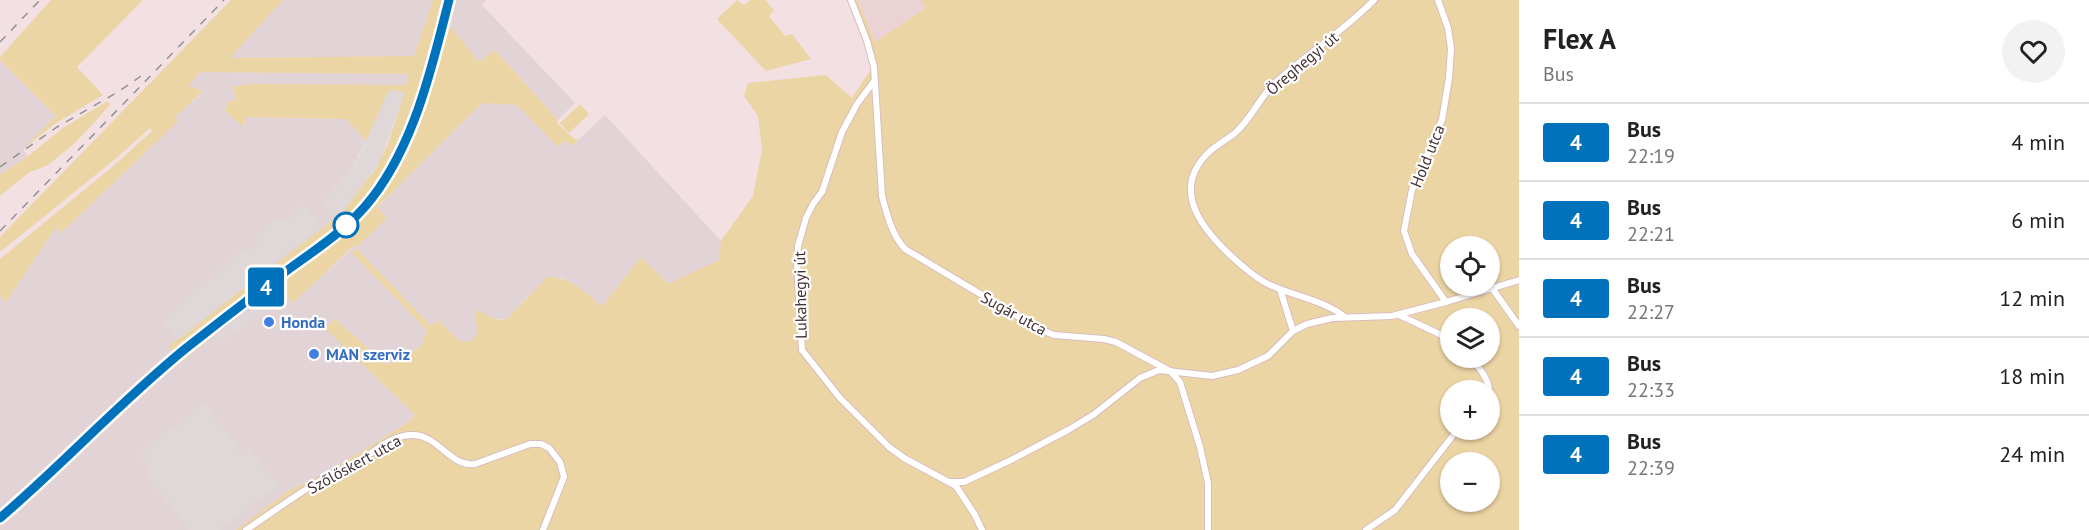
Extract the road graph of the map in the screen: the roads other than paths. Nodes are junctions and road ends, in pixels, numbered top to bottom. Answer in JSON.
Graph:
{"nodes":[{"id":1,"x":449,"y":0,"type":"edge"},
{"id":2,"x":851,"y":0,"type":"edge"},
{"id":3,"x":1374,"y":0,"type":"edge"},
{"id":4,"x":1438,"y":0,"type":"edge"},
{"id":5,"x":876,"y":80,"type":"junction"},
{"id":6,"x":1519,"y":280,"type":"edge"},
{"id":7,"x":1500,"y":286,"type":"edge"},
{"id":8,"x":1280,"y":289,"type":"junction"},
{"id":9,"x":1466,"y":296,"type":"edge"},
{"id":10,"x":1498,"y":296,"type":"edge"},
{"id":11,"x":1446,"y":302,"type":"junction"},
{"id":12,"x":1399,"y":315,"type":"junction"},
{"id":13,"x":1345,"y":317,"type":"junction"},
{"id":14,"x":1519,"y":326,"type":"edge"},
{"id":15,"x":1293,"y":331,"type":"junction"},
{"id":16,"x":1440,"y":334,"type":"edge"},
{"id":17,"x":1170,"y":371,"type":"junction"},
{"id":18,"x":1449,"y":440,"type":"edge"},
{"id":19,"x":951,"y":482,"type":"junction"},
{"id":20,"x":964,"y":482,"type":"junction"},
{"id":21,"x":961,"y":493,"type":"junction"},
{"id":22,"x":0,"y":518,"type":"edge"},
{"id":23,"x":248,"y":529,"type":"edge"},
{"id":24,"x":543,"y":530,"type":"edge"},
{"id":25,"x":982,"y":530,"type":"edge"},
{"id":26,"x":1208,"y":530,"type":"edge"},
{"id":27,"x":1366,"y":530,"type":"edge"}],
"edges":[{"from":1,"to":22,"type":"main road"},
{"from":2,"to":5,"type":"street","name":"Sugár utca"},
{"from":3,"to":8,"type":"street","name":"Öreghegyi út"},
{"from":4,"to":11,"type":"street","name":"Hold utca"},
{"from":5,"to":17,"type":"street","name":"Sugár utca"},
{"from":5,"to":19,"type":"street","name":"Lukahegyi út"},
{"from":6,"to":7,"type":"street"},
{"from":8,"to":13,"type":"street","name":"Öreghegyi út"},
{"from":8,"to":15,"type":"street"},
{"from":9,"to":11,"type":"street"},
{"from":10,"to":14,"type":"street"},
{"from":11,"to":12,"type":"street"},
{"from":12,"to":13,"type":"street"},
{"from":12,"to":16,"type":"street"},
{"from":13,"to":15,"type":"street"},
{"from":15,"to":17,"type":"street"},
{"from":17,"to":20,"type":"street"},
{"from":17,"to":26,"type":"street"},
{"from":18,"to":27,"type":"street"},
{"from":19,"to":20,"type":"street"},
{"from":19,"to":21,"type":"street","name":"Lukahegyi út"},
{"from":20,"to":21,"type":"street"},
{"from":21,"to":25,"type":"street","name":"Lukahegyi út"},
{"from":23,"to":24,"type":"street","name":"Szőlőskert utca"}]}
